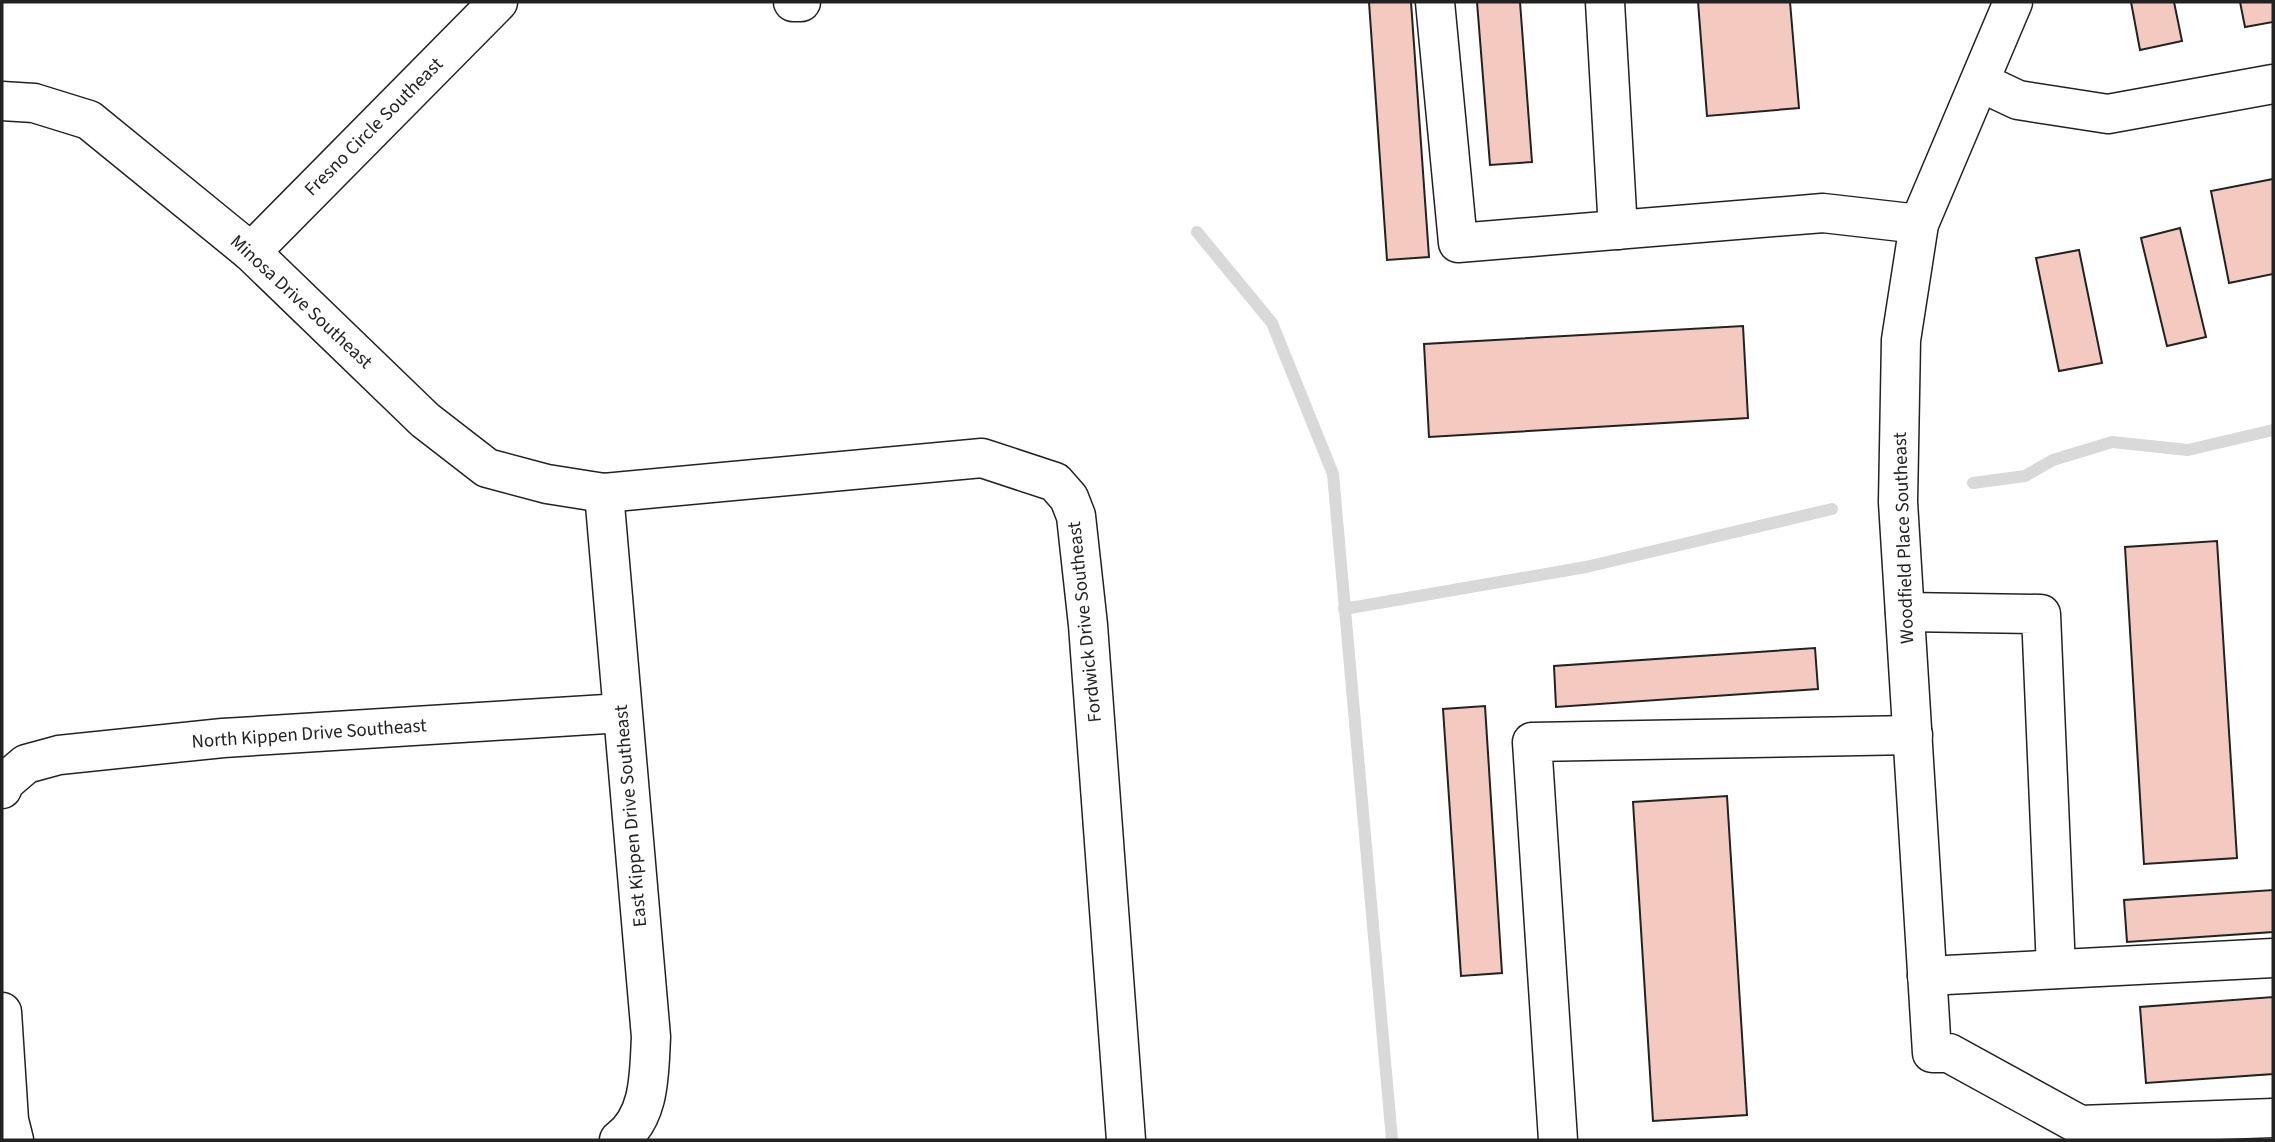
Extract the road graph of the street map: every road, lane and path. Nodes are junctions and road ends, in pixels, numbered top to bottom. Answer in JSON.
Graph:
{"nodes":[{"id":1,"x":498,"y":2,"type":"edge"},
{"id":2,"x":793,"y":2,"type":"edge"},
{"id":3,"x":801,"y":2,"type":"edge"},
{"id":4,"x":1435,"y":2,"type":"edge"},
{"id":5,"x":1605,"y":2,"type":"edge"},
{"id":6,"x":2014,"y":2,"type":"edge"},
{"id":7,"x":1980,"y":82,"type":"junction"},
{"id":8,"x":2273,"y":84,"type":"edge"},
{"id":9,"x":2,"y":101,"type":"edge"},
{"id":10,"x":1919,"y":224,"type":"junction"},
{"id":11,"x":1618,"y":230,"type":"junction"},
{"id":12,"x":251,"y":252,"type":"junction"},
{"id":13,"x":604,"y":493,"type":"junction"},
{"id":14,"x":1905,"y":612,"type":"junction"},
{"id":15,"x":622,"y":713,"type":"junction"},
{"id":16,"x":1913,"y":735,"type":"junction"},
{"id":17,"x":3,"y":786,"type":"edge"},
{"id":18,"x":2273,"y":958,"type":"edge"},
{"id":19,"x":2056,"y":969,"type":"junction"},
{"id":20,"x":1927,"y":976,"type":"junction"},
{"id":21,"x":2,"y":1012,"type":"edge"},
{"id":22,"x":2273,"y":1118,"type":"edge"},
{"id":23,"x":2081,"y":1132,"type":"edge"},
{"id":24,"x":623,"y":1138,"type":"edge"},
{"id":25,"x":15,"y":1140,"type":"edge"},
{"id":26,"x":1126,"y":1140,"type":"edge"},
{"id":27,"x":1558,"y":1140,"type":"edge"}],
"edges":[{"from":1,"to":12,"type":"street","name":"Fresno Circle Southeast"},
{"from":2,"to":3,"type":"street"},
{"from":4,"to":11,"type":"street"},
{"from":5,"to":11,"type":"street"},
{"from":6,"to":7,"type":"street","name":"Woodfield Place Southeast"},
{"from":7,"to":8,"type":"street"},
{"from":7,"to":10,"type":"street","name":"Woodfield Place Southeast"},
{"from":9,"to":12,"type":"street","name":"Minosa Drive Southeast"},
{"from":10,"to":11,"type":"street"},
{"from":10,"to":14,"type":"street","name":"Woodfield Place Southeast"},
{"from":12,"to":13,"type":"street","name":"Minosa Drive Southeast"},
{"from":13,"to":15,"type":"street","name":"East Kippen Drive Southeast"},
{"from":13,"to":26,"type":"street","name":"Fordwick Drive Southeast"},
{"from":14,"to":16,"type":"street","name":"Woodfield Place Southeast"},
{"from":14,"to":19,"type":"street"},
{"from":15,"to":17,"type":"street","name":"North Kippen Drive Southeast"},
{"from":15,"to":24,"type":"street","name":"East Kippen Drive Southeast"},
{"from":16,"to":20,"type":"street","name":"Woodfield Place Southeast"},
{"from":16,"to":27,"type":"street"},
{"from":18,"to":19,"type":"street"},
{"from":19,"to":20,"type":"street"},
{"from":20,"to":23,"type":"street","name":"Woodfield Place Southeast"},
{"from":21,"to":25,"type":"street"},
{"from":22,"to":23,"type":"street"}]}
